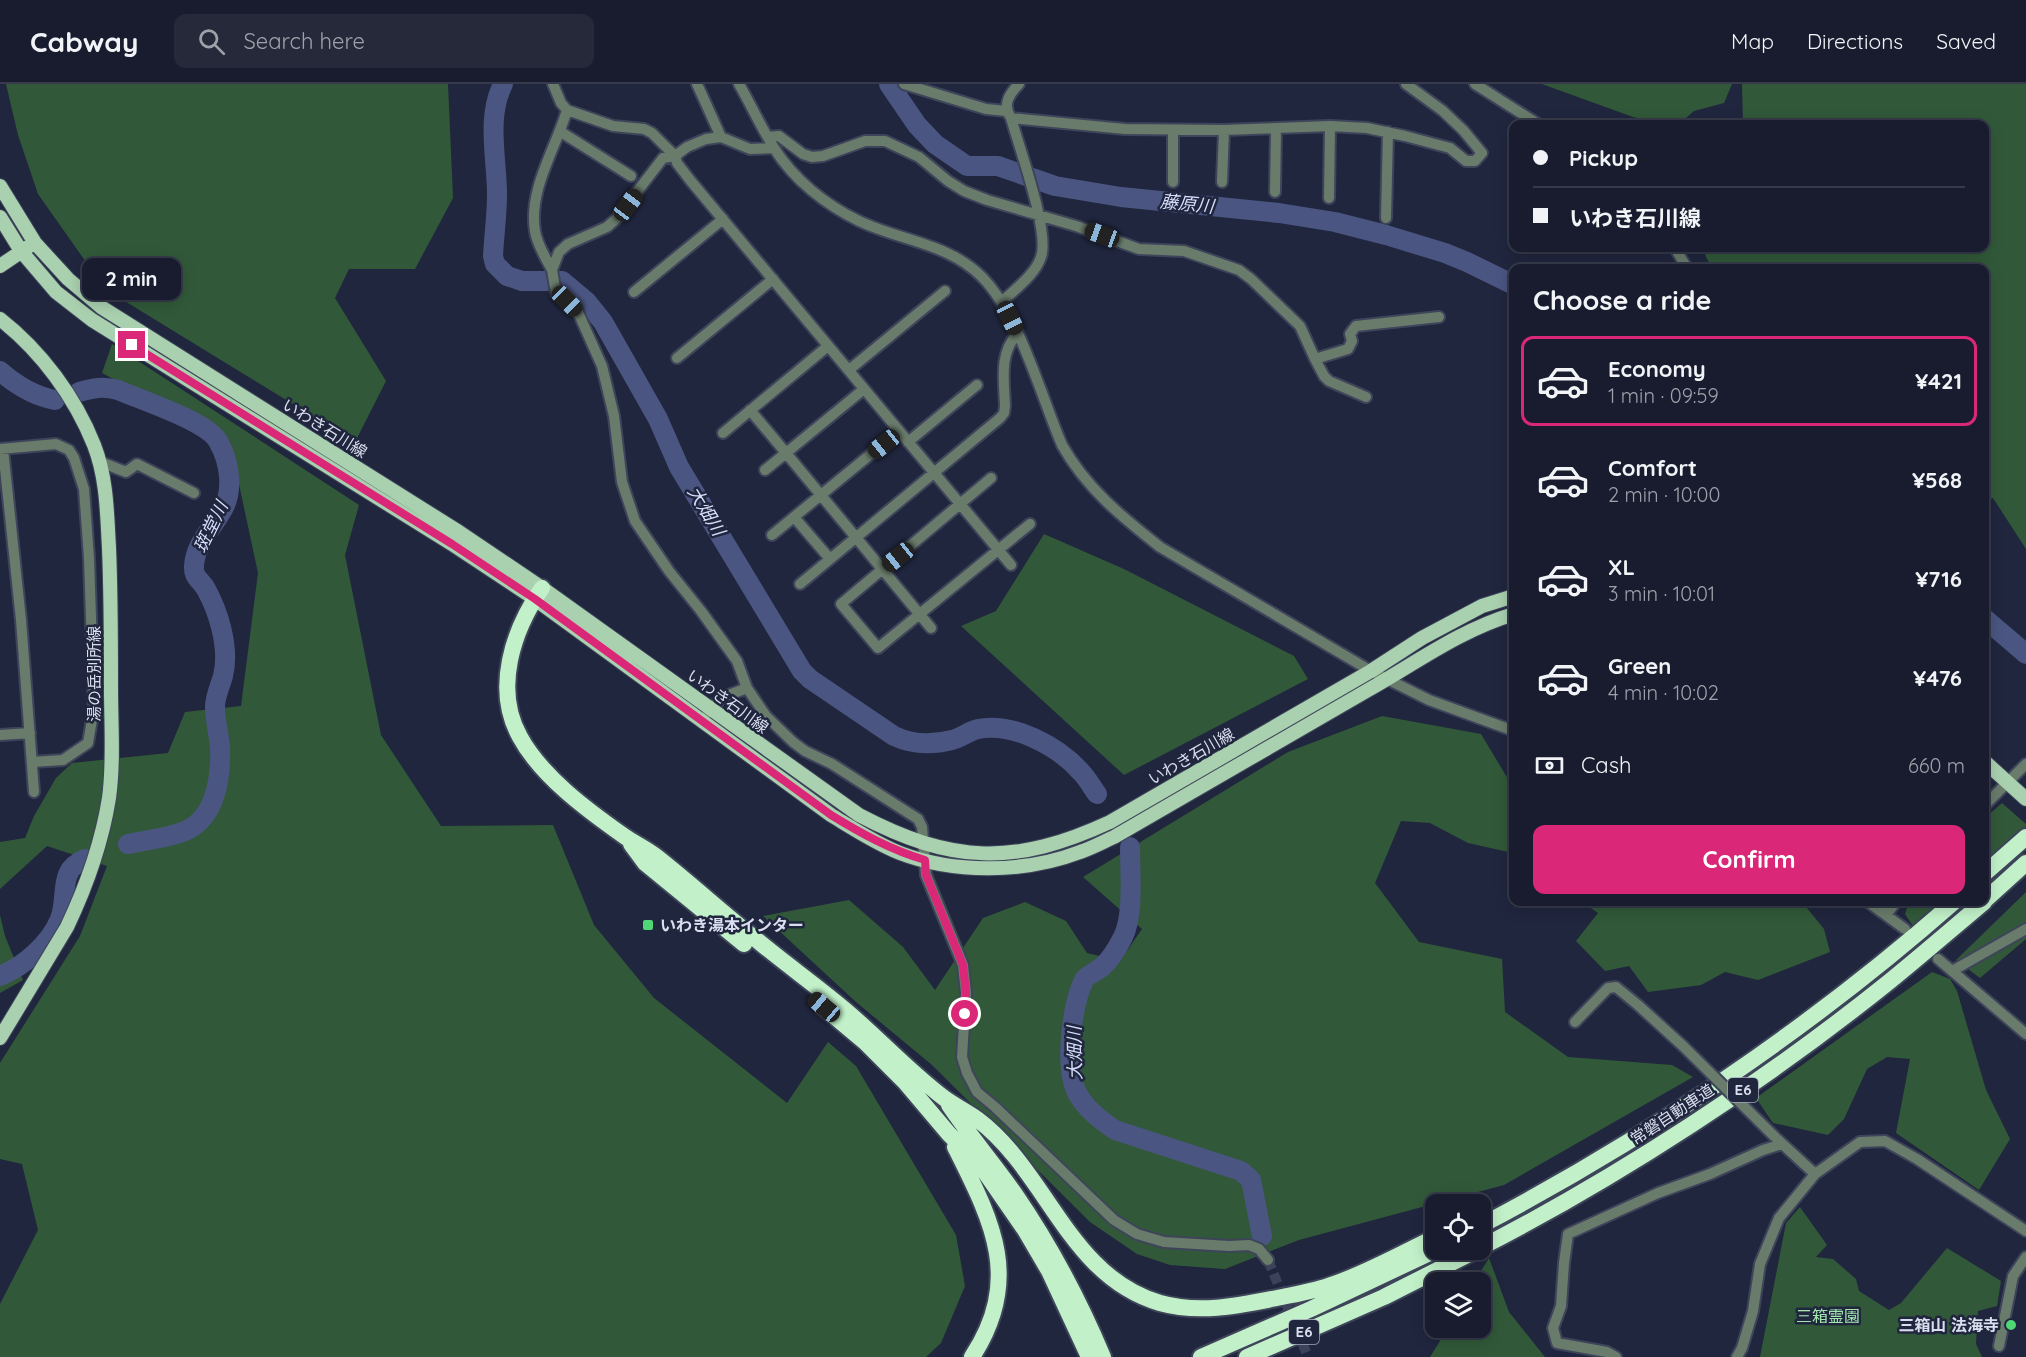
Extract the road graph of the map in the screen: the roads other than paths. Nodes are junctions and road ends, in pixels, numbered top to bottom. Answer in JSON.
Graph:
{"nodes":[{"id":1,"x":553,"y":84,"type":"edge"},
{"id":2,"x":697,"y":84,"type":"edge"},
{"id":3,"x":739,"y":84,"type":"edge"},
{"id":4,"x":1019,"y":84,"type":"edge"},
{"id":5,"x":1406,"y":84,"type":"edge"},
{"id":6,"x":1475,"y":84,"type":"edge"},
{"id":7,"x":908,"y":86,"type":"edge"},
{"id":8,"x":567,"y":110,"type":"junction"},
{"id":9,"x":1008,"y":115,"type":"junction"},
{"id":10,"x":1532,"y":120,"type":"edge"},
{"id":11,"x":1330,"y":126,"type":"junction"},
{"id":12,"x":1276,"y":129,"type":"junction"},
{"id":13,"x":1173,"y":130,"type":"junction"},
{"id":14,"x":1224,"y":130,"type":"junction"},
{"id":15,"x":561,"y":132,"type":"junction"},
{"id":16,"x":1388,"y":132,"type":"junction"},
{"id":17,"x":721,"y":137,"type":"junction"},
{"id":18,"x":768,"y":137,"type":"junction"},
{"id":19,"x":774,"y":148,"type":"junction"},
{"id":20,"x":675,"y":156,"type":"junction"},
{"id":21,"x":631,"y":176,"type":"dead end"},
{"id":22,"x":1173,"y":182,"type":"dead end"},
{"id":23,"x":1222,"y":182,"type":"dead end"},
{"id":24,"x":0,"y":186,"type":"edge"},
{"id":25,"x":1275,"y":192,"type":"dead end"},
{"id":26,"x":1329,"y":198,"type":"dead end"},
{"id":27,"x":1038,"y":213,"type":"junction"},
{"id":28,"x":0,"y":217,"type":"edge"},
{"id":29,"x":1386,"y":218,"type":"dead end"},
{"id":30,"x":723,"y":219,"type":"junction"},
{"id":31,"x":35,"y":243,"type":"junction"},
{"id":32,"x":21,"y":251,"type":"junction"},
{"id":33,"x":0,"y":266,"type":"edge"},
{"id":34,"x":552,"y":272,"type":"junction"},
{"id":35,"x":772,"y":279,"type":"junction"},
{"id":36,"x":945,"y":291,"type":"dead end"},
{"id":37,"x":634,"y":292,"type":"dead end"},
{"id":38,"x":1002,"y":302,"type":"junction"},
{"id":39,"x":1439,"y":317,"type":"dead end"},
{"id":40,"x":0,"y":319,"type":"edge"},
{"id":41,"x":1017,"y":333,"type":"junction"},
{"id":42,"x":828,"y":346,"type":"junction"},
{"id":43,"x":677,"y":358,"type":"dead end"},
{"id":44,"x":1315,"y":359,"type":"junction"},
{"id":45,"x":849,"y":370,"type":"junction"},
{"id":46,"x":977,"y":385,"type":"dead end"},
{"id":47,"x":864,"y":388,"type":"junction"},
{"id":48,"x":1366,"y":397,"type":"dead end"},
{"id":49,"x":750,"y":410,"type":"junction"},
{"id":50,"x":900,"y":431,"type":"junction"},
{"id":51,"x":723,"y":433,"type":"dead end"},
{"id":52,"x":908,"y":442,"type":"junction"},
{"id":53,"x":2,"y":449,"type":"edge"},
{"id":54,"x":786,"y":453,"type":"junction"},
{"id":55,"x":99,"y":461,"type":"junction"},
{"id":56,"x":765,"y":470,"type":"dead end"},
{"id":57,"x":934,"y":473,"type":"junction"},
{"id":58,"x":991,"y":478,"type":"dead end"},
{"id":59,"x":194,"y":493,"type":"dead end"},
{"id":60,"x":821,"y":495,"type":"junction"},
{"id":61,"x":961,"y":505,"type":"junction"},
{"id":62,"x":794,"y":517,"type":"junction"},
{"id":63,"x":1029,"y":524,"type":"dead end"},
{"id":64,"x":772,"y":535,"type":"dead end"},
{"id":65,"x":856,"y":538,"type":"junction"},
{"id":66,"x":998,"y":550,"type":"junction"},
{"id":67,"x":109,"y":557,"type":"junction"},
{"id":68,"x":89,"y":558,"type":"junction"},
{"id":69,"x":830,"y":559,"type":"junction"},
{"id":70,"x":1011,"y":565,"type":"dead end"},
{"id":71,"x":882,"y":570,"type":"junction"},
{"id":72,"x":800,"y":584,"type":"dead end"},
{"id":73,"x":539,"y":593,"type":"junction"},
{"id":74,"x":1509,"y":598,"type":"edge"},
{"id":75,"x":920,"y":614,"type":"junction"},
{"id":76,"x":1509,"y":615,"type":"edge"},
{"id":77,"x":931,"y":628,"type":"dead end"},
{"id":78,"x":1371,"y":671,"type":"junction"},
{"id":79,"x":1387,"y":680,"type":"junction"},
{"id":80,"x":747,"y":688,"type":"junction"},
{"id":81,"x":707,"y":715,"type":"junction"},
{"id":82,"x":1509,"y":729,"type":"edge"},
{"id":83,"x":30,"y":733,"type":"junction"},
{"id":84,"x":0,"y":735,"type":"edge"},
{"id":85,"x":32,"y":762,"type":"junction"},
{"id":86,"x":2026,"y":764,"type":"edge"},
{"id":87,"x":1989,"y":765,"type":"edge"},
{"id":88,"x":2008,"y":783,"type":"junction"},
{"id":89,"x":34,"y":792,"type":"dead end"},
{"id":90,"x":2026,"y":800,"type":"edge"},
{"id":91,"x":1989,"y":801,"type":"edge"},
{"id":92,"x":625,"y":837,"type":"junction"},
{"id":93,"x":2026,"y":837,"type":"edge"},
{"id":94,"x":924,"y":844,"type":"junction"},
{"id":95,"x":925,"y":860,"type":"junction"},
{"id":96,"x":2026,"y":863,"type":"edge"},
{"id":97,"x":1989,"y":870,"type":"edge"},
{"id":98,"x":1989,"y":896,"type":"edge"},
{"id":99,"x":1874,"y":906,"type":"edge"},
{"id":100,"x":1893,"y":906,"type":"edge"},
{"id":101,"x":1949,"y":906,"type":"edge"},
{"id":102,"x":1978,"y":906,"type":"edge"},
{"id":103,"x":1886,"y":915,"type":"junction"},
{"id":104,"x":1905,"y":929,"type":"dead end"},
{"id":105,"x":2026,"y":929,"type":"edge"},
{"id":106,"x":1938,"y":959,"type":"dead end"},
{"id":107,"x":1952,"y":971,"type":"junction"},
{"id":108,"x":1575,"y":1022,"type":"dead end"},
{"id":109,"x":2026,"y":1034,"type":"edge"},
{"id":110,"x":0,"y":1038,"type":"edge"},
{"id":111,"x":943,"y":1097,"type":"junction"},
{"id":112,"x":949,"y":1134,"type":"junction"},
{"id":113,"x":1779,"y":1140,"type":"junction"},
{"id":114,"x":1580,"y":1171,"type":"junction"},
{"id":115,"x":1815,"y":1174,"type":"junction"},
{"id":116,"x":1491,"y":1210,"type":"edge"},
{"id":117,"x":1491,"y":1220,"type":"edge"},
{"id":118,"x":2026,"y":1231,"type":"edge"},
{"id":119,"x":1425,"y":1242,"type":"edge"},
{"id":120,"x":1491,"y":1243,"type":"edge"},
{"id":121,"x":1425,"y":1255,"type":"edge"},
{"id":122,"x":2026,"y":1257,"type":"edge"},
{"id":123,"x":1268,"y":1260,"type":"tunnel mouth"},
{"id":124,"x":1457,"y":1260,"type":"edge"},
{"id":125,"x":1361,"y":1307,"type":"junction"},
{"id":126,"x":2000,"y":1346,"type":"dead end"},
{"id":127,"x":972,"y":1357,"type":"edge"},
{"id":128,"x":1089,"y":1357,"type":"edge"},
{"id":129,"x":1102,"y":1357,"type":"edge"},
{"id":130,"x":1201,"y":1357,"type":"edge"},
{"id":131,"x":1247,"y":1357,"type":"edge"},
{"id":132,"x":1262,"y":1357,"type":"edge"},
{"id":133,"x":1616,"y":1357,"type":"edge"},
{"id":134,"x":1737,"y":1357,"type":"edge"}],
"edges":[{"from":1,"to":8,"type":"street"},
{"from":2,"to":17,"type":"street"},
{"from":3,"to":18,"type":"street"},
{"from":4,"to":9,"type":"street"},
{"from":5,"to":16,"type":"street"},
{"from":6,"to":10,"type":"street"},
{"from":7,"to":9,"type":"street"},
{"from":8,"to":15,"type":"street"},
{"from":8,"to":20,"type":"street"},
{"from":9,"to":13,"type":"street"},
{"from":9,"to":27,"type":"street"},
{"from":11,"to":12,"type":"street"},
{"from":11,"to":16,"type":"street"},
{"from":11,"to":26,"type":"street"},
{"from":12,"to":14,"type":"street"},
{"from":12,"to":25,"type":"street"},
{"from":13,"to":14,"type":"street"},
{"from":13,"to":22,"type":"street"},
{"from":14,"to":23,"type":"street"},
{"from":15,"to":21,"type":"street"},
{"from":15,"to":34,"type":"street"},
{"from":16,"to":29,"type":"street"},
{"from":17,"to":19,"type":"street"},
{"from":17,"to":20,"type":"street"},
{"from":18,"to":19,"type":"street"},
{"from":18,"to":27,"type":"street"},
{"from":19,"to":38,"type":"street"},
{"from":20,"to":30,"type":"street"},
{"from":20,"to":34,"type":"street"},
{"from":24,"to":31,"type":"main road","name":"いわき石川線"},
{"from":27,"to":38,"type":"street"},
{"from":27,"to":44,"type":"street"},
{"from":28,"to":32,"type":"main road","name":"いわき石川線"},
{"from":30,"to":35,"type":"street"},
{"from":30,"to":37,"type":"street"},
{"from":31,"to":32,"type":"main road"},
{"from":31,"to":73,"type":"main road","name":"いわき石川線"},
{"from":32,"to":33,"type":"main road"},
{"from":32,"to":73,"type":"main road","name":"いわき石川線"},
{"from":34,"to":80,"type":"street"},
{"from":35,"to":42,"type":"street"},
{"from":35,"to":43,"type":"street"},
{"from":36,"to":45,"type":"street"},
{"from":38,"to":41,"type":"street"},
{"from":39,"to":44,"type":"street"},
{"from":40,"to":55,"type":"main road","name":"湯の岳別所線"},
{"from":41,"to":57,"type":"street"},
{"from":41,"to":78,"type":"street"},
{"from":42,"to":45,"type":"street"},
{"from":42,"to":49,"type":"street"},
{"from":44,"to":48,"type":"street"},
{"from":45,"to":47,"type":"street"},
{"from":46,"to":52,"type":"street"},
{"from":47,"to":50,"type":"street"},
{"from":47,"to":54,"type":"street"},
{"from":49,"to":51,"type":"street"},
{"from":49,"to":54,"type":"street"},
{"from":50,"to":52,"type":"street"},
{"from":50,"to":60,"type":"street"},
{"from":52,"to":57,"type":"street"},
{"from":53,"to":68,"type":"street"},
{"from":53,"to":83,"type":"street"},
{"from":54,"to":56,"type":"street"},
{"from":54,"to":60,"type":"street"},
{"from":55,"to":59,"type":"street"},
{"from":55,"to":67,"type":"main road","name":"湯の岳別所線"},
{"from":57,"to":61,"type":"street"},
{"from":57,"to":65,"type":"street"},
{"from":58,"to":61,"type":"street"},
{"from":60,"to":62,"type":"street"},
{"from":60,"to":65,"type":"street"},
{"from":61,"to":66,"type":"street"},
{"from":61,"to":71,"type":"street"},
{"from":62,"to":64,"type":"street"},
{"from":62,"to":69,"type":"street"},
{"from":63,"to":66,"type":"street"},
{"from":65,"to":69,"type":"street"},
{"from":65,"to":71,"type":"street"},
{"from":66,"to":70,"type":"street"},
{"from":66,"to":75,"type":"street"},
{"from":67,"to":68,"type":"street"},
{"from":67,"to":110,"type":"main road","name":"湯の岳別所線"},
{"from":68,"to":85,"type":"street"},
{"from":69,"to":72,"type":"street"},
{"from":71,"to":75,"type":"street"},
{"from":71,"to":75,"type":"street"},
{"from":73,"to":81,"type":"main road","name":"いわき石川線"},
{"from":73,"to":92,"type":"highway"},
{"from":74,"to":78,"type":"main road","name":"いわき石川線"},
{"from":75,"to":77,"type":"street"},
{"from":76,"to":79,"type":"main road","name":"いわき石川線"},
{"from":78,"to":79,"type":"street"},
{"from":78,"to":94,"type":"main road","name":"いわき石川線"},
{"from":79,"to":82,"type":"street"},
{"from":79,"to":95,"type":"main road","name":"いわき石川線"},
{"from":80,"to":81,"type":"street"},
{"from":80,"to":94,"type":"street"},
{"from":81,"to":94,"type":"main road","name":"いわき石川線"},
{"from":81,"to":95,"type":"main road","name":"いわき石川線"},
{"from":83,"to":84,"type":"street"},
{"from":83,"to":85,"type":"street"},
{"from":85,"to":89,"type":"street"},
{"from":86,"to":88,"type":"street"},
{"from":87,"to":88,"type":"main road"},
{"from":88,"to":90,"type":"main road"},
{"from":88,"to":91,"type":"street"},
{"from":92,"to":111,"type":"highway"},
{"from":92,"to":112,"type":"highway"},
{"from":93,"to":97,"type":"highway"},
{"from":94,"to":95,"type":"street"},
{"from":95,"to":123,"type":"street"},
{"from":96,"to":98,"type":"highway","name":"常磐自動車道","number":"E6"},
{"from":99,"to":103,"type":"street"},
{"from":100,"to":103,"type":"street"},
{"from":101,"to":114,"type":"highway","name":"常磐自動車道","number":"E6"},
{"from":102,"to":120,"type":"highway","name":"常磐自動車道","number":"E6"},
{"from":103,"to":104,"type":"street"},
{"from":105,"to":107,"type":"street"},
{"from":106,"to":107,"type":"street"},
{"from":107,"to":109,"type":"street"},
{"from":108,"to":113,"type":"street","bridge":true},
{"from":111,"to":119,"type":"highway"},
{"from":111,"to":129,"type":"highway"},
{"from":112,"to":127,"type":"highway"},
{"from":112,"to":128,"type":"highway"},
{"from":113,"to":115,"type":"street"},
{"from":113,"to":133,"type":"street"},
{"from":114,"to":116,"type":"highway"},
{"from":114,"to":117,"type":"highway","name":"常磐自動車道","number":"E6"},
{"from":115,"to":118,"type":"street"},
{"from":115,"to":134,"type":"street"},
{"from":121,"to":130,"type":"highway","number":"E6"},
{"from":122,"to":126,"type":"street"},
{"from":124,"to":125,"type":"highway","name":"常磐自動車道","number":"E6"},
{"from":125,"to":131,"type":"highway","name":"常磐自動車道","number":"E6"},
{"from":125,"to":132,"type":"highway"}]}
